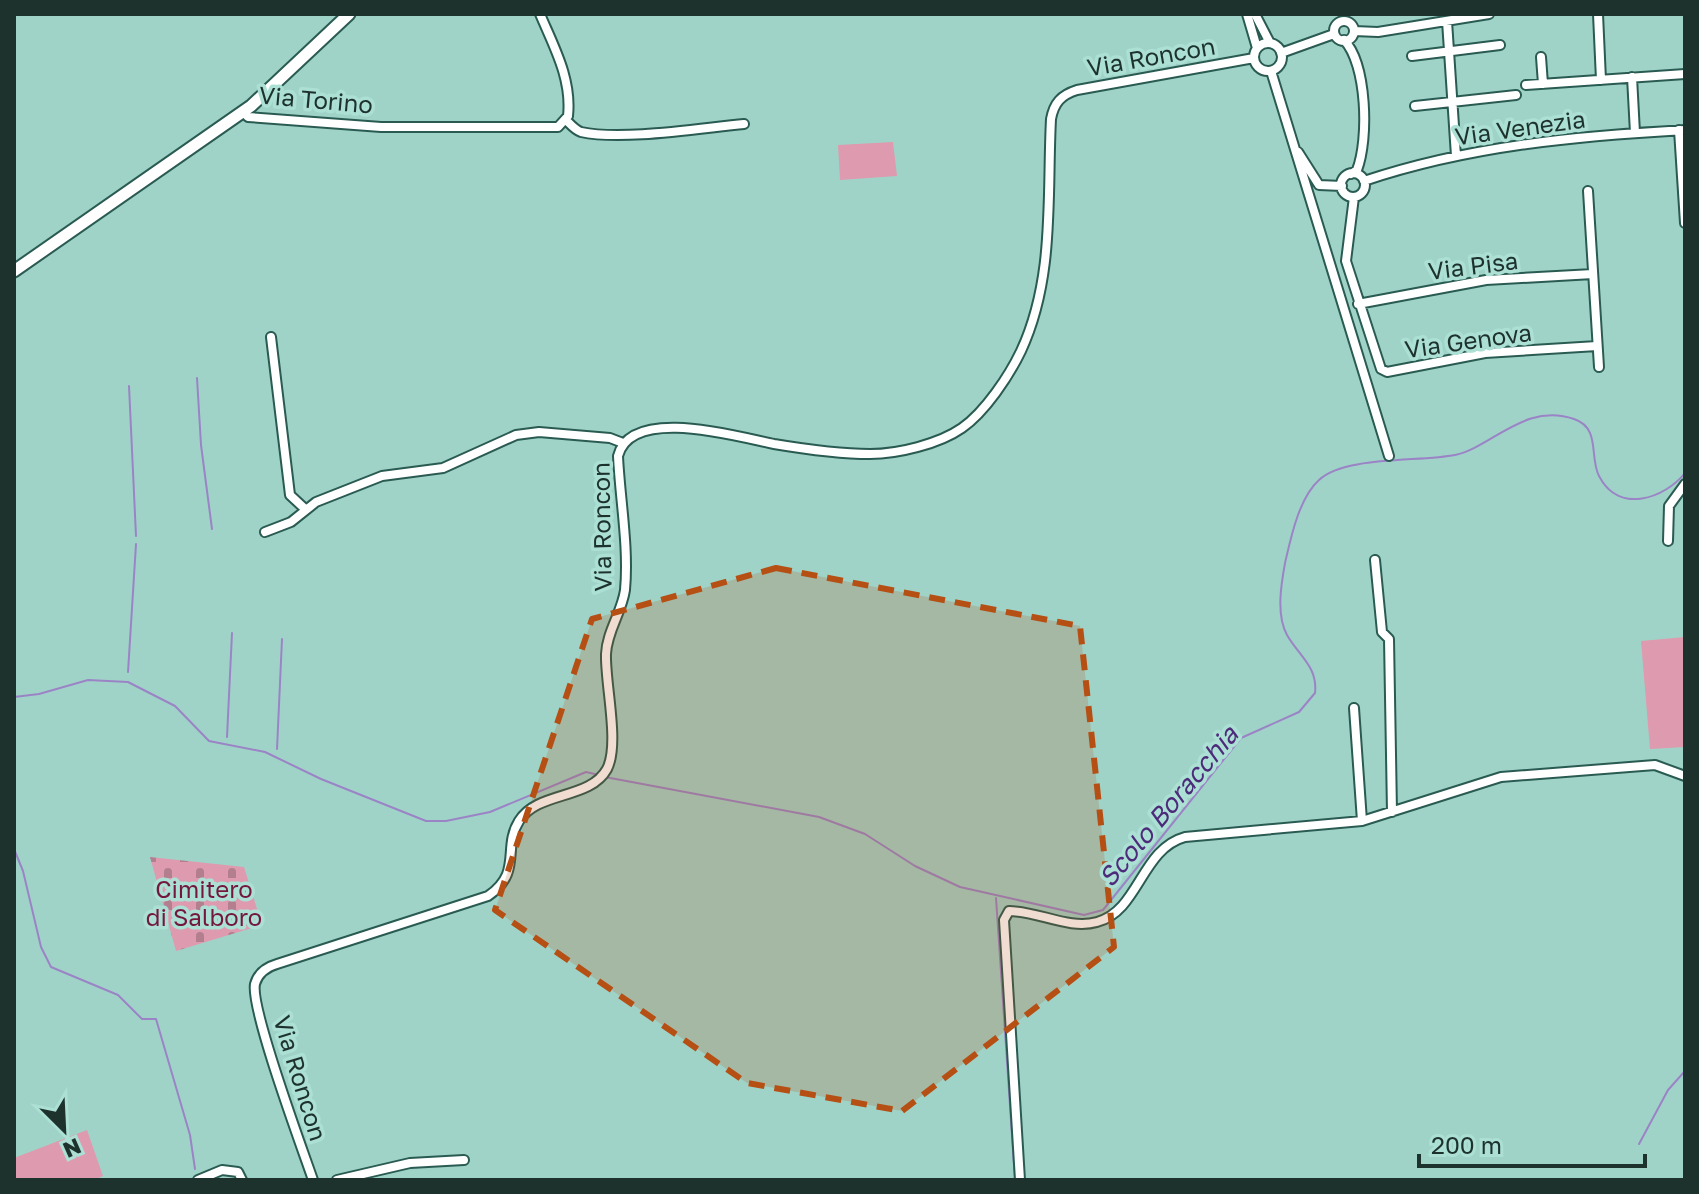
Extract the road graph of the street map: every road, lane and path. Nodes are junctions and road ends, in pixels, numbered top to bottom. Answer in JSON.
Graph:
{"nodes":[{"id":1,"x":349,"y":14,"type":"edge"},
{"id":2,"x":540,"y":14,"type":"edge"},
{"id":3,"x":1247,"y":14,"type":"edge"},
{"id":4,"x":1255,"y":14,"type":"edge"},
{"id":5,"x":1485,"y":14,"type":"edge"},
{"id":6,"x":1598,"y":14,"type":"edge"},
{"id":7,"x":1473,"y":15,"type":"edge"},
{"id":8,"x":1340,"y":18,"type":"edge"},
{"id":9,"x":1447,"y":21,"type":"junction"},
{"id":10,"x":1354,"y":31,"type":"junction"},
{"id":11,"x":1334,"y":34,"type":"junction"},
{"id":12,"x":1344,"y":40,"type":"junction"},
{"id":13,"x":1270,"y":43,"type":"junction"},
{"id":14,"x":1500,"y":45,"type":"dead end"},
{"id":15,"x":1257,"y":48,"type":"junction"},
{"id":16,"x":1449,"y":51,"type":"junction"},
{"id":17,"x":1281,"y":53,"type":"junction"},
{"id":18,"x":1412,"y":56,"type":"dead end"},
{"id":19,"x":1541,"y":57,"type":"dead end"},
{"id":20,"x":1254,"y":58,"type":"junction"},
{"id":21,"x":1271,"y":71,"type":"junction"},
{"id":22,"x":1685,"y":74,"type":"edge"},
{"id":23,"x":1632,"y":77,"type":"junction"},
{"id":24,"x":1601,"y":80,"type":"junction"},
{"id":25,"x":1543,"y":84,"type":"junction"},
{"id":26,"x":1526,"y":85,"type":"dead end"},
{"id":27,"x":1516,"y":95,"type":"dead end"},
{"id":28,"x":1452,"y":102,"type":"junction"},
{"id":29,"x":1415,"y":106,"type":"dead end"},
{"id":30,"x":243,"y":112,"type":"junction"},
{"id":31,"x":566,"y":120,"type":"junction"},
{"id":32,"x":744,"y":124,"type":"dead end"},
{"id":33,"x":1682,"y":130,"type":"edge"},
{"id":34,"x":1635,"y":133,"type":"junction"},
{"id":35,"x":1294,"y":148,"type":"junction"},
{"id":36,"x":1456,"y":156,"type":"junction"},
{"id":37,"x":1351,"y":174,"type":"junction"},
{"id":38,"x":1364,"y":181,"type":"junction"},
{"id":39,"x":1342,"y":186,"type":"junction"},
{"id":40,"x":1588,"y":191,"type":"dead end"},
{"id":41,"x":1354,"y":197,"type":"junction"},
{"id":42,"x":1685,"y":223,"type":"edge"},
{"id":43,"x":14,"y":271,"type":"edge"},
{"id":44,"x":1593,"y":274,"type":"junction"},
{"id":45,"x":1358,"y":304,"type":"junction"},
{"id":46,"x":271,"y":337,"type":"dead end"},
{"id":47,"x":1597,"y":346,"type":"junction"},
{"id":48,"x":1599,"y":367,"type":"dead end"},
{"id":49,"x":623,"y":443,"type":"junction"},
{"id":50,"x":1389,"y":456,"type":"dead end"},
{"id":51,"x":1685,"y":484,"type":"edge"},
{"id":52,"x":305,"y":509,"type":"junction"},
{"id":53,"x":265,"y":532,"type":"dead end"},
{"id":54,"x":1668,"y":541,"type":"dead end"},
{"id":55,"x":1375,"y":560,"type":"dead end"},
{"id":56,"x":1354,"y":708,"type":"dead end"},
{"id":57,"x":1685,"y":776,"type":"edge"},
{"id":58,"x":1392,"y":812,"type":"junction"},
{"id":59,"x":1362,"y":821,"type":"junction"},
{"id":60,"x":464,"y":1160,"type":"dead end"},
{"id":61,"x":198,"y":1180,"type":"edge"},
{"id":62,"x":242,"y":1180,"type":"edge"},
{"id":63,"x":313,"y":1180,"type":"edge"},
{"id":64,"x":337,"y":1180,"type":"edge"},
{"id":65,"x":1020,"y":1180,"type":"edge"}],
"edges":[{"from":1,"to":30,"type":"street"},
{"from":2,"to":31,"type":"street"},
{"from":3,"to":15,"type":"street"},
{"from":4,"to":13,"type":"street"},
{"from":5,"to":7,"type":"street"},
{"from":6,"to":24,"type":"street"},
{"from":7,"to":9,"type":"street"},
{"from":8,"to":10,"type":"street"},
{"from":8,"to":11,"type":"street"},
{"from":9,"to":10,"type":"street"},
{"from":9,"to":16,"type":"street"},
{"from":10,"to":12,"type":"street"},
{"from":11,"to":12,"type":"street"},
{"from":11,"to":17,"type":"street"},
{"from":12,"to":37,"type":"street"},
{"from":13,"to":15,"type":"street"},
{"from":13,"to":17,"type":"street"},
{"from":14,"to":16,"type":"street"},
{"from":15,"to":20,"type":"street"},
{"from":16,"to":18,"type":"street"},
{"from":16,"to":28,"type":"street"},
{"from":17,"to":21,"type":"street"},
{"from":19,"to":25,"type":"street"},
{"from":20,"to":21,"type":"street"},
{"from":20,"to":49,"type":"street","name":"Via Roncon"},
{"from":21,"to":35,"type":"street"},
{"from":22,"to":23,"type":"street"},
{"from":23,"to":24,"type":"street"},
{"from":23,"to":34,"type":"street"},
{"from":24,"to":25,"type":"street"},
{"from":25,"to":26,"type":"street"},
{"from":27,"to":28,"type":"street"},
{"from":28,"to":29,"type":"street"},
{"from":28,"to":36,"type":"street"},
{"from":30,"to":31,"type":"street","name":"Via Torino"},
{"from":30,"to":43,"type":"street","name":"Via Torino"},
{"from":31,"to":32,"type":"street"},
{"from":33,"to":34,"type":"street","name":"Via Venezia"},
{"from":33,"to":42,"type":"street"},
{"from":34,"to":36,"type":"street","name":"Via Venezia"},
{"from":35,"to":39,"type":"street"},
{"from":35,"to":50,"type":"street"},
{"from":36,"to":38,"type":"street","name":"Via Venezia"},
{"from":37,"to":38,"type":"street"},
{"from":37,"to":39,"type":"street"},
{"from":38,"to":41,"type":"street"},
{"from":39,"to":41,"type":"street"},
{"from":40,"to":44,"type":"street"},
{"from":41,"to":45,"type":"street","name":"Via Genova"},
{"from":44,"to":45,"type":"street","name":"Via Pisa"},
{"from":44,"to":47,"type":"street"},
{"from":45,"to":47,"type":"street","name":"Via Genova"},
{"from":46,"to":52,"type":"street"},
{"from":47,"to":48,"type":"street"},
{"from":49,"to":52,"type":"street"},
{"from":49,"to":63,"type":"street","name":"Via Roncon"},
{"from":51,"to":54,"type":"street"},
{"from":52,"to":53,"type":"street"},
{"from":55,"to":58,"type":"street"},
{"from":56,"to":59,"type":"street"},
{"from":57,"to":58,"type":"street"},
{"from":58,"to":59,"type":"street"},
{"from":59,"to":65,"type":"street"},
{"from":60,"to":64,"type":"street"},
{"from":61,"to":62,"type":"street"}]}
